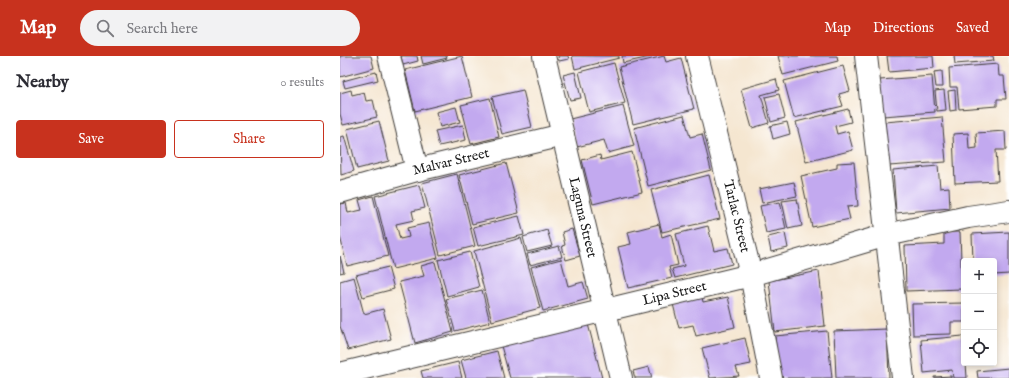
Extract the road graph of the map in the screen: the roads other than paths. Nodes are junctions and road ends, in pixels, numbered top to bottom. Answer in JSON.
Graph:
{"nodes":[{"id":1,"x":389,"y":56,"type":"edge"},
{"id":2,"x":544,"y":56,"type":"edge"},
{"id":3,"x":697,"y":56,"type":"edge"},
{"id":4,"x":866,"y":56,"type":"edge"},
{"id":5,"x":564,"y":135,"type":"junction"},
{"id":6,"x":417,"y":170,"type":"junction"},
{"id":7,"x":340,"y":192,"type":"edge"},
{"id":8,"x":1009,"y":211,"type":"edge"},
{"id":9,"x":887,"y":235,"type":"junction"},
{"id":10,"x":750,"y":275,"type":"junction"},
{"id":11,"x":604,"y":310,"type":"junction"},
{"id":12,"x":340,"y":374,"type":"edge"},
{"id":13,"x":621,"y":378,"type":"edge"},
{"id":14,"x":771,"y":378,"type":"edge"},
{"id":15,"x":904,"y":378,"type":"edge"}],
"edges":[{"from":1,"to":6,"type":"street"},
{"from":2,"to":5,"type":"street","name":"Laguna Street"},
{"from":3,"to":10,"type":"street","name":"Tarlac Street"},
{"from":4,"to":9,"type":"street"},
{"from":5,"to":6,"type":"street","name":"Malvar Street"},
{"from":5,"to":11,"type":"street","name":"Laguna Street"},
{"from":6,"to":7,"type":"street","name":"Malvar Street"},
{"from":8,"to":9,"type":"street","name":"Lipa Street"},
{"from":9,"to":10,"type":"street","name":"Lipa Street"},
{"from":9,"to":15,"type":"street"},
{"from":10,"to":11,"type":"street","name":"Lipa Street"},
{"from":10,"to":14,"type":"street","name":"Tarlac Street"},
{"from":11,"to":12,"type":"street","name":"Lipa Street"},
{"from":11,"to":13,"type":"street","name":"Laguna Street"}]}
